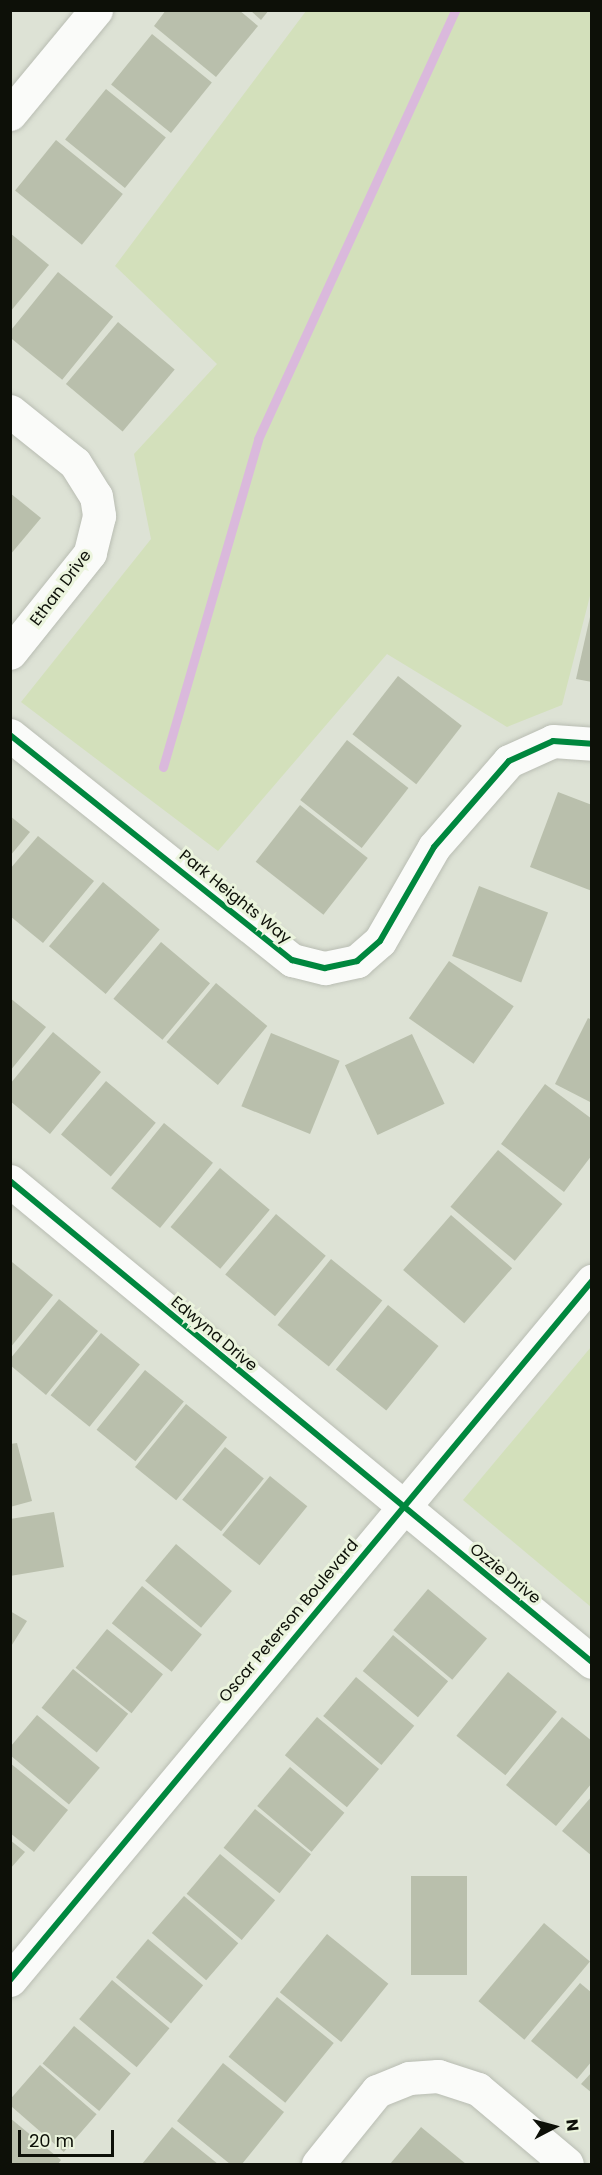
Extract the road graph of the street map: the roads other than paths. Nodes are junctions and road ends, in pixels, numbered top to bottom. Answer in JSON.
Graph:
{"nodes":[{"id":1,"x":96,"y":10,"type":"edge"},
{"id":2,"x":10,"y":114,"type":"edge"},
{"id":3,"x":10,"y":411,"type":"edge"},
{"id":4,"x":10,"y":653,"type":"edge"},
{"id":5,"x":10,"y":735,"type":"edge"},
{"id":6,"x":591,"y":744,"type":"edge"},
{"id":7,"x":10,"y":1181,"type":"edge"},
{"id":8,"x":591,"y":1281,"type":"edge"},
{"id":9,"x":401,"y":1506,"type":"junction"},
{"id":10,"x":591,"y":1662,"type":"edge"},
{"id":11,"x":11,"y":1979,"type":"edge"},
{"id":12,"x":318,"y":2164,"type":"edge"},
{"id":13,"x":567,"y":2164,"type":"edge"}],
"edges":[{"from":1,"to":2,"type":"street"},
{"from":3,"to":4,"type":"street","name":"Ethan Drive"},
{"from":5,"to":6,"type":"street","name":"Park Heights Way"},
{"from":7,"to":9,"type":"street","name":"Edwyna Drive"},
{"from":8,"to":9,"type":"street","name":"Oscar Peterson Boulevard"},
{"from":9,"to":10,"type":"street","name":"Ozzie Drive"},
{"from":9,"to":11,"type":"street","name":"Oscar Peterson Boulevard"},
{"from":12,"to":13,"type":"street"}]}
